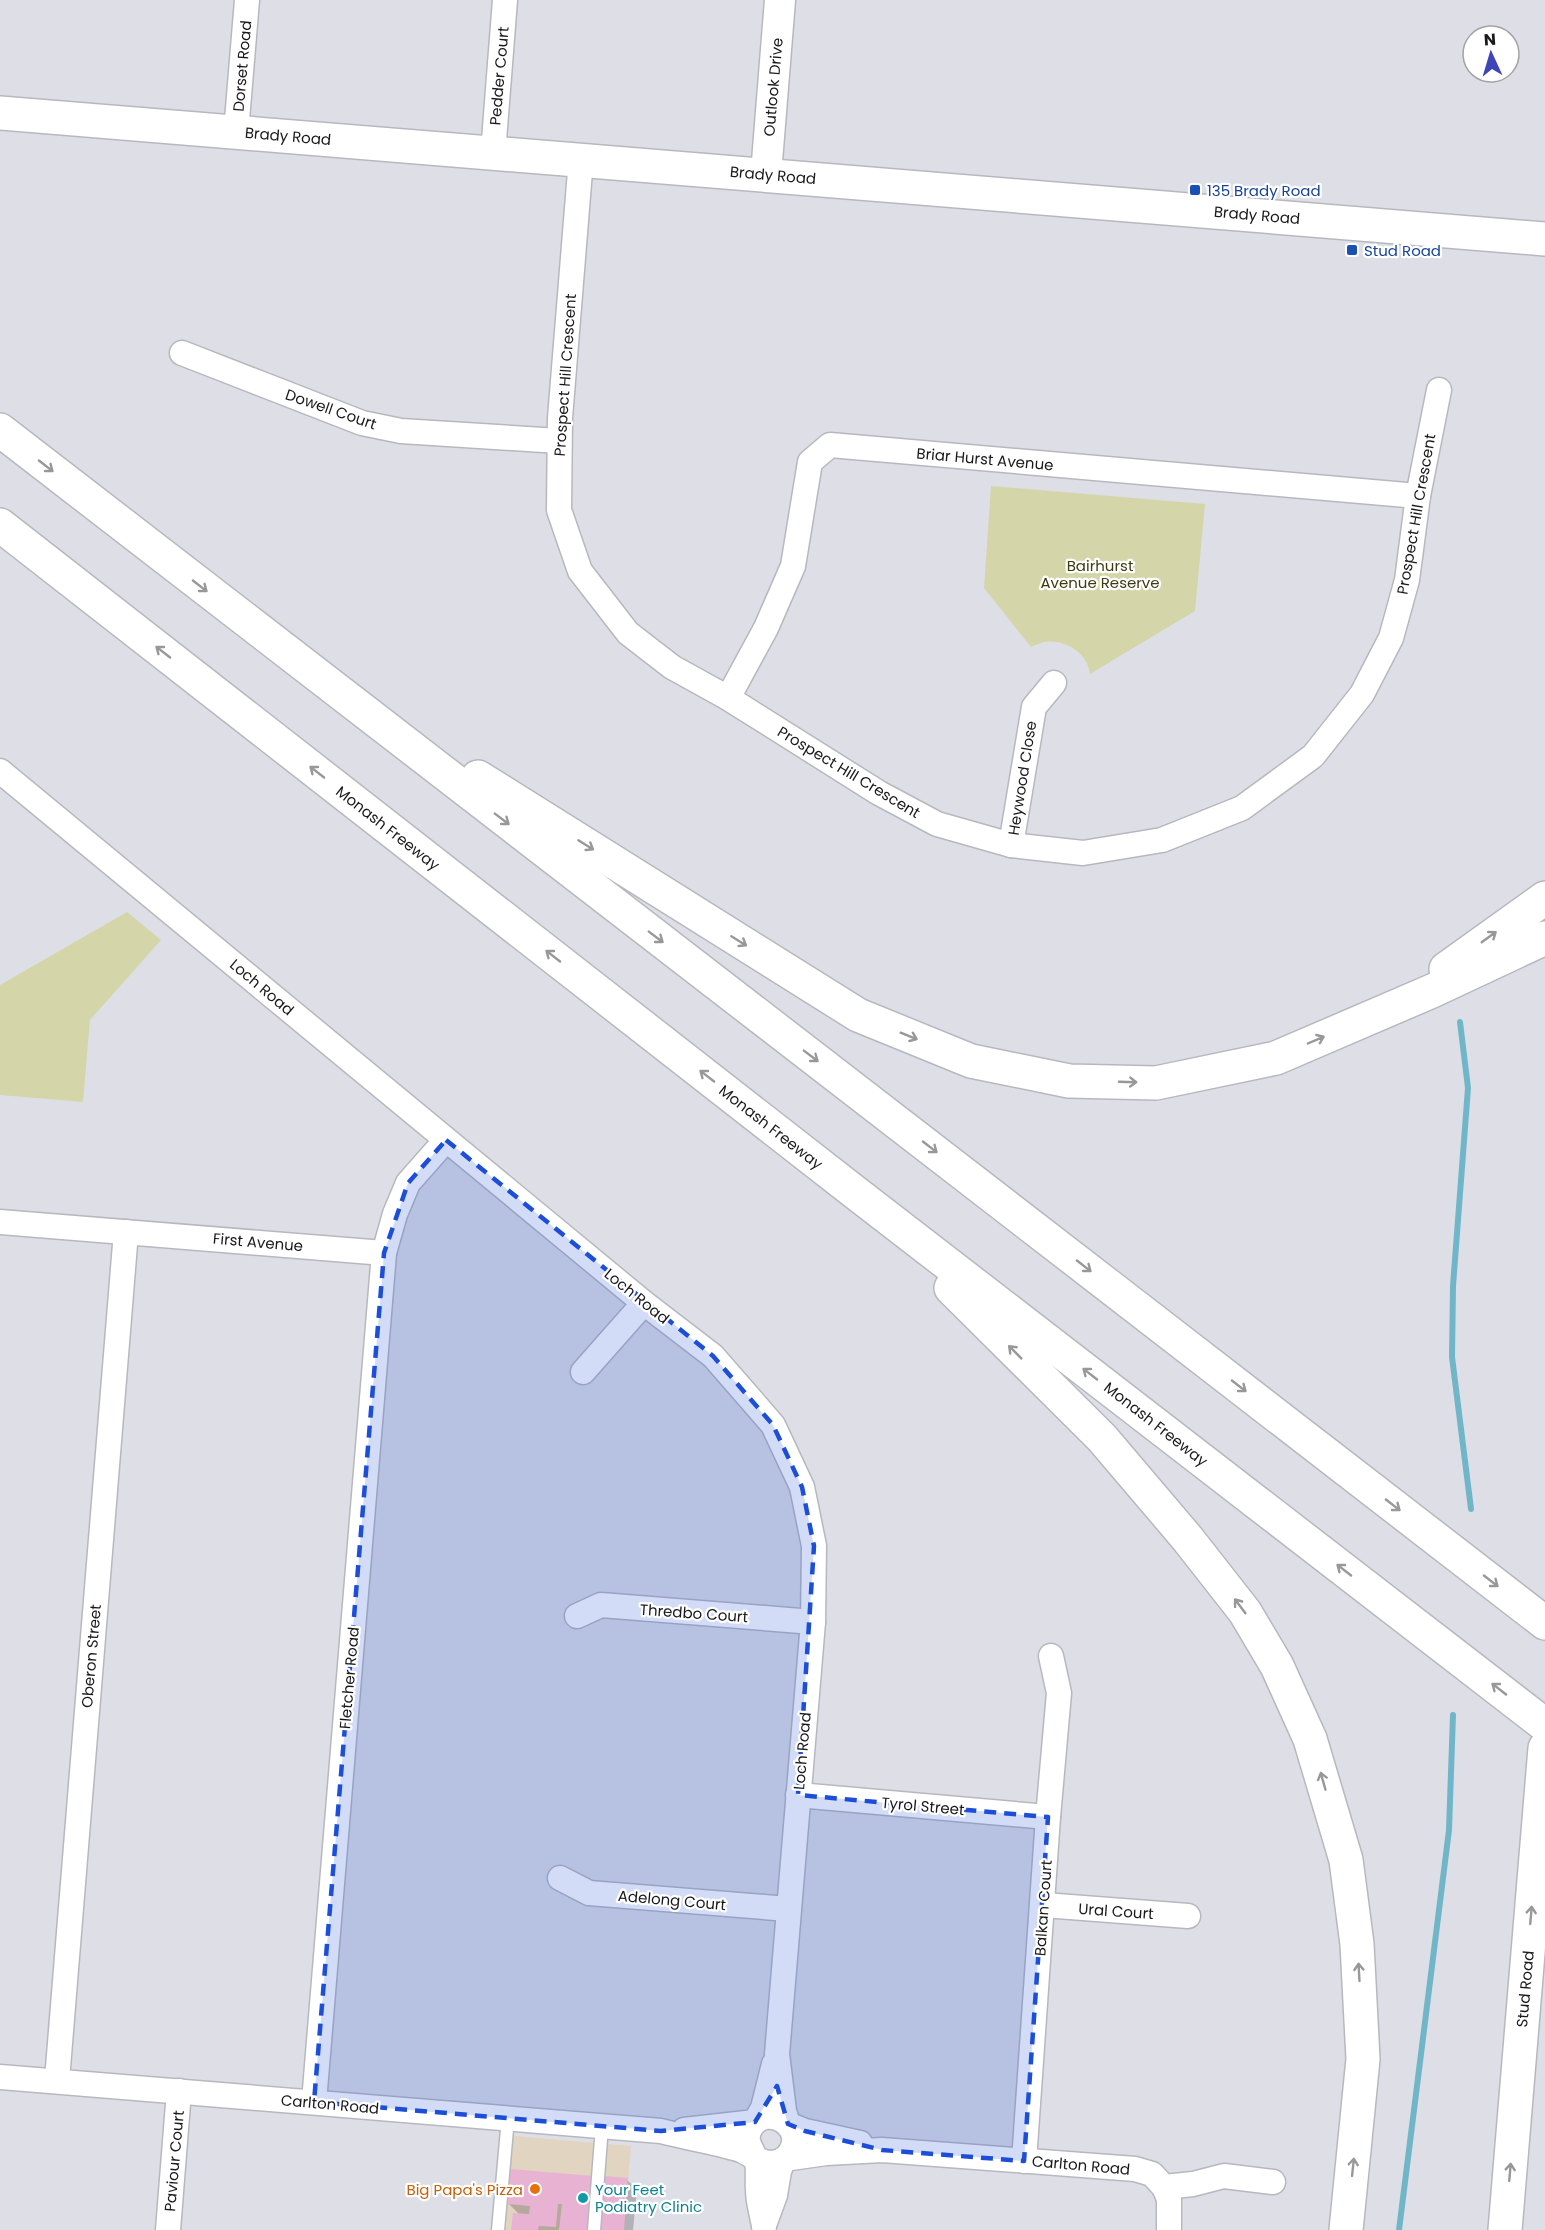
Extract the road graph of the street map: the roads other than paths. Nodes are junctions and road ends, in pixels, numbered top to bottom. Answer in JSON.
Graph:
{"nodes":[{"id":1,"x":247,"y":0,"type":"edge"},
{"id":2,"x":506,"y":0,"type":"edge"},
{"id":3,"x":780,"y":0,"type":"edge"},
{"id":4,"x":0,"y":113,"type":"edge"},
{"id":5,"x":236,"y":132,"type":"junction"},
{"id":6,"x":493,"y":153,"type":"junction"},
{"id":7,"x":581,"y":159,"type":"junction"},
{"id":8,"x":766,"y":174,"type":"junction"},
{"id":9,"x":1545,"y":239,"type":"edge"},
{"id":10,"x":182,"y":352,"type":"dead end"},
{"id":11,"x":1439,"y":390,"type":"dead end"},
{"id":12,"x":0,"y":430,"type":"edge"},
{"id":13,"x":559,"y":441,"type":"junction"},
{"id":14,"x":1418,"y":496,"type":"junction"},
{"id":15,"x":0,"y":525,"type":"edge"},
{"id":16,"x":305,"y":668,"type":"junction"},
{"id":17,"x":1054,"y":683,"type":"dead end"},
{"id":18,"x":728,"y":698,"type":"junction"},
{"id":19,"x":0,"y":771,"type":"edge"},
{"id":20,"x":1011,"y":845,"type":"junction"},
{"id":21,"x":1545,"y":898,"type":"edge"},
{"id":22,"x":1545,"y":938,"type":"edge"},
{"id":23,"x":1432,"y":990,"type":"junction"},
{"id":24,"x":447,"y":1140,"type":"junction"},
{"id":25,"x":852,"y":1190,"type":"junction"},
{"id":26,"x":0,"y":1222,"type":"edge"},
{"id":27,"x":126,"y":1232,"type":"junction"},
{"id":28,"x":384,"y":1253,"type":"junction"},
{"id":29,"x":644,"y":1303,"type":"junction"},
{"id":30,"x":583,"y":1372,"type":"dead end"},
{"id":31,"x":577,"y":1616,"type":"dead end"},
{"id":32,"x":813,"y":1622,"type":"junction"},
{"id":33,"x":1545,"y":1623,"type":"edge"},
{"id":34,"x":1051,"y":1656,"type":"dead end"},
{"id":35,"x":1545,"y":1725,"type":"edge"},
{"id":36,"x":1545,"y":1749,"type":"edge"},
{"id":37,"x":798,"y":1795,"type":"junction"},
{"id":38,"x":1048,"y":1817,"type":"junction"},
{"id":39,"x":560,"y":1878,"type":"dead end"},
{"id":40,"x":1044,"y":1905,"type":"junction"},
{"id":41,"x":788,"y":1909,"type":"junction"},
{"id":42,"x":1188,"y":1916,"type":"dead end"},
{"id":43,"x":777,"y":2054,"type":"junction"},
{"id":44,"x":0,"y":2077,"type":"edge"},
{"id":45,"x":57,"y":2080,"type":"junction"},
{"id":46,"x":179,"y":2091,"type":"junction"},
{"id":47,"x":314,"y":2102,"type":"junction"},
{"id":48,"x":508,"y":2118,"type":"junction"},
{"id":49,"x":756,"y":2122,"type":"junction"},
{"id":50,"x":788,"y":2124,"type":"junction"},
{"id":51,"x":602,"y":2126,"type":"junction"},
{"id":52,"x":661,"y":2131,"type":"junction"},
{"id":53,"x":882,"y":2150,"type":"junction"},
{"id":54,"x":753,"y":2155,"type":"junction"},
{"id":55,"x":784,"y":2159,"type":"junction"},
{"id":56,"x":1024,"y":2161,"type":"junction"},
{"id":57,"x":1273,"y":2182,"type":"dead end"},
{"id":58,"x":1164,"y":2187,"type":"junction"},
{"id":59,"x":763,"y":2228,"type":"edge"},
{"id":60,"x":1347,"y":2228,"type":"edge"},
{"id":61,"x":168,"y":2230,"type":"edge"},
{"id":62,"x":498,"y":2230,"type":"edge"},
{"id":63,"x":594,"y":2230,"type":"edge"},
{"id":64,"x":1169,"y":2230,"type":"edge"},
{"id":65,"x":1505,"y":2230,"type":"edge"}],
"edges":[{"from":1,"to":5,"type":"street","name":"Dorset Road"},
{"from":2,"to":6,"type":"street","name":"Pedder Court"},
{"from":3,"to":8,"type":"street","name":"Outlook Drive"},
{"from":4,"to":5,"type":"main road","name":"Brady Road"},
{"from":5,"to":6,"type":"main road","name":"Brady Road"},
{"from":6,"to":7,"type":"main road","name":"Brady Road"},
{"from":7,"to":8,"type":"main road","name":"Brady Road"},
{"from":7,"to":13,"type":"street","name":"Prospect Hill Crescent"},
{"from":8,"to":9,"type":"main road","name":"Brady Road"},
{"from":10,"to":13,"type":"street","name":"Dowell Court"},
{"from":11,"to":14,"type":"street","name":"Prospect Hill Crescent"},
{"from":12,"to":16,"type":"main road","one_way":true},
{"from":13,"to":18,"type":"street","name":"Prospect Hill Crescent"},
{"from":14,"to":18,"type":"street","name":"Briar Hurst Avenue"},
{"from":14,"to":20,"type":"street","name":"Prospect Hill Crescent"},
{"from":25,"to":15,"type":"main road","name":"Monash Freeway","one_way":true},
{"from":16,"to":23,"type":"main road","one_way":true},
{"from":16,"to":33,"type":"main road","one_way":true},
{"from":17,"to":20,"type":"street","name":"Heywood Close"},
{"from":18,"to":20,"type":"street","name":"Prospect Hill Crescent"},
{"from":19,"to":24,"type":"street","name":"Loch Road"},
{"from":23,"to":21,"type":"main road","one_way":true},
{"from":22,"to":23,"type":"main road"},
{"from":24,"to":28,"type":"street"},
{"from":24,"to":29,"type":"street","name":"Loch Road"},
{"from":35,"to":25,"type":"main road","name":"Monash Freeway","one_way":true},
{"from":60,"to":25,"type":"main road","one_way":true},
{"from":26,"to":27,"type":"street","name":"First Avenue"},
{"from":27,"to":28,"type":"street","name":"First Avenue"},
{"from":27,"to":45,"type":"street","name":"Oberon Street"},
{"from":28,"to":47,"type":"street","name":"Fletcher Road"},
{"from":29,"to":30,"type":"street"},
{"from":29,"to":32,"type":"street","name":"Loch Road"},
{"from":31,"to":32,"type":"street","name":"Thredbo Court"},
{"from":32,"to":37,"type":"street","name":"Loch Road"},
{"from":34,"to":38,"type":"street","name":"Balkan Court"},
{"from":65,"to":36,"type":"main road","name":"Stud Road","one_way":true},
{"from":37,"to":38,"type":"street","name":"Tyrol Street"},
{"from":37,"to":41,"type":"street","name":"Loch Road"},
{"from":38,"to":40,"type":"street","name":"Balkan Court"},
{"from":39,"to":41,"type":"street","name":"Adelong Court"},
{"from":40,"to":42,"type":"street","name":"Ural Court"},
{"from":40,"to":56,"type":"street","name":"Balkan Court"},
{"from":41,"to":43,"type":"street","name":"Loch Road"},
{"from":43,"to":49,"type":"street","name":"Loch Road"},
{"from":43,"to":50,"type":"street","name":"Loch Road"},
{"from":44,"to":45,"type":"street","name":"Carlton Road"},
{"from":45,"to":46,"type":"street","name":"Carlton Road"},
{"from":46,"to":47,"type":"street","name":"Carlton Road"},
{"from":46,"to":61,"type":"street","name":"Paviour Court"},
{"from":47,"to":48,"type":"street","name":"Carlton Road"},
{"from":48,"to":51,"type":"street","name":"Carlton Road"},
{"from":48,"to":62,"type":"lane"},
{"from":49,"to":50,"type":"street"},
{"from":49,"to":52,"type":"street","name":"Carlton Road"},
{"from":49,"to":54,"type":"street"},
{"from":50,"to":53,"type":"street","name":"Carlton Road"},
{"from":50,"to":55,"type":"street"},
{"from":51,"to":52,"type":"street","name":"Carlton Road"},
{"from":51,"to":63,"type":"lane"},
{"from":52,"to":54,"type":"street","name":"Carlton Road"},
{"from":53,"to":55,"type":"street","name":"Carlton Road"},
{"from":53,"to":56,"type":"street","name":"Carlton Road"},
{"from":54,"to":55,"type":"street"},
{"from":54,"to":59,"type":"street"},
{"from":55,"to":59,"type":"street"},
{"from":56,"to":58,"type":"street","name":"Carlton Road"},
{"from":57,"to":58,"type":"street"},
{"from":58,"to":64,"type":"street"}]}
